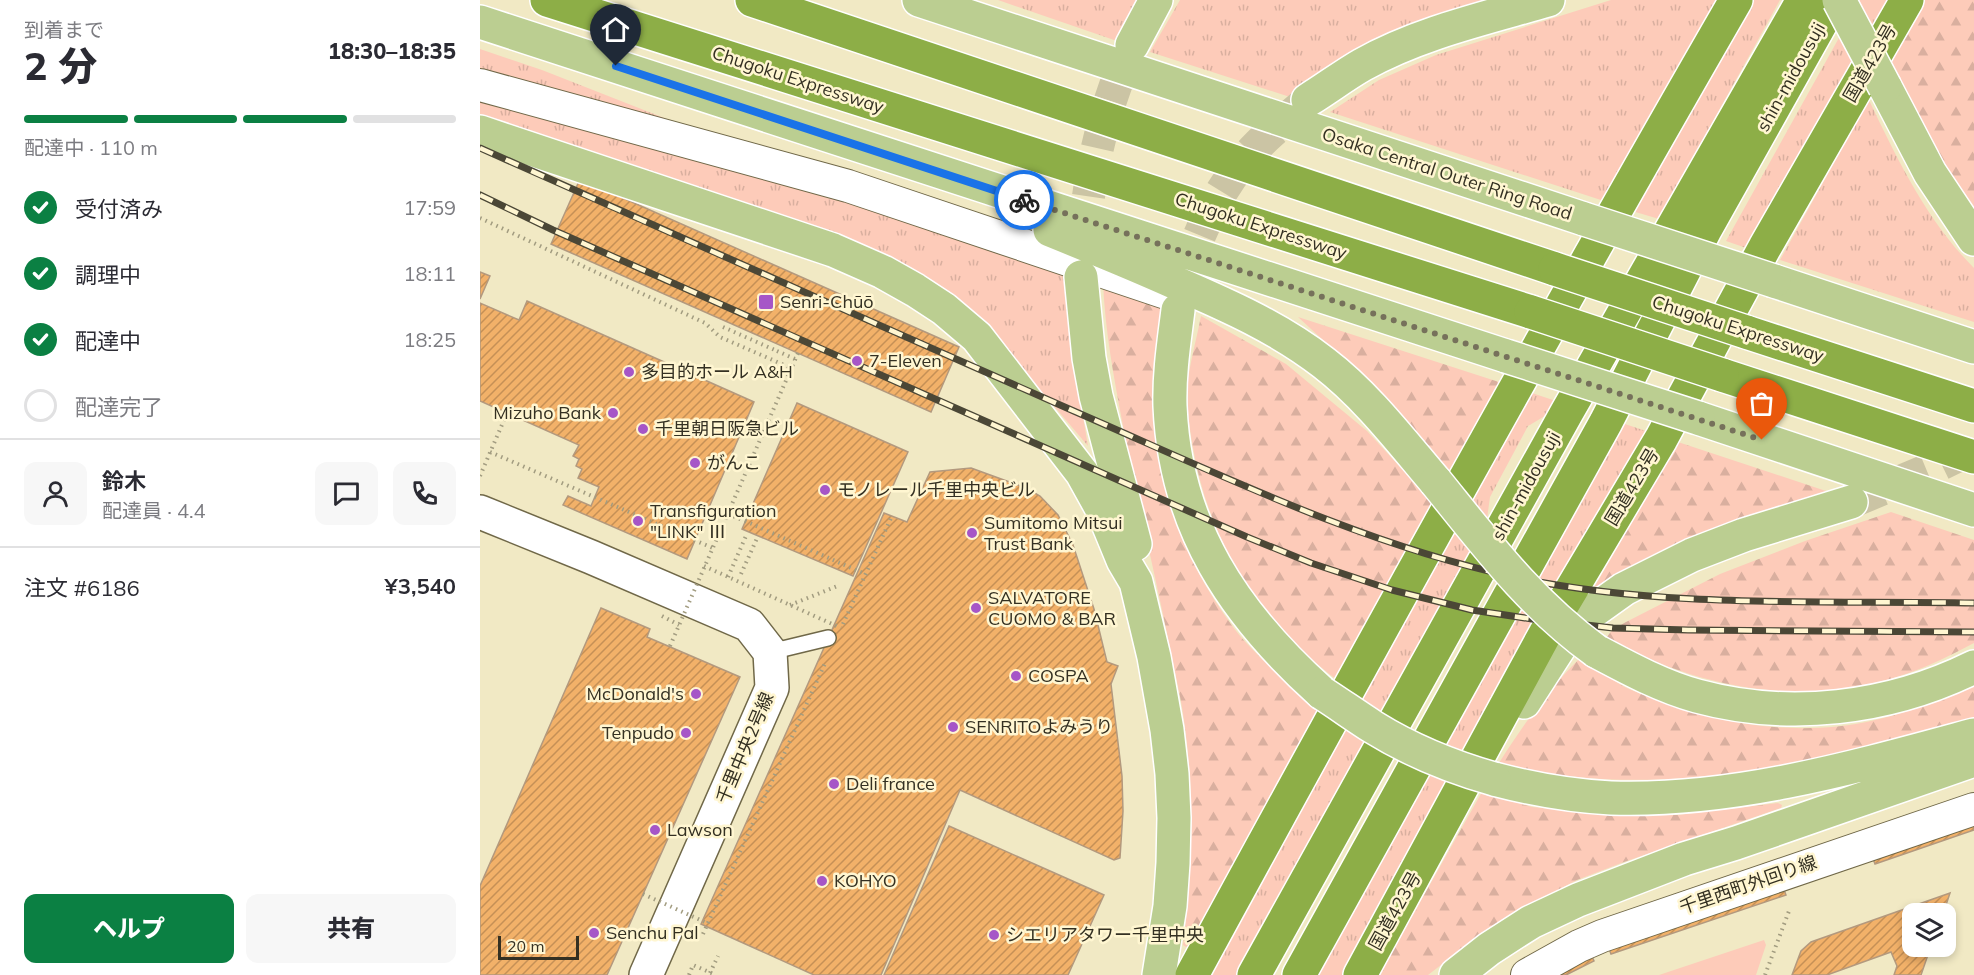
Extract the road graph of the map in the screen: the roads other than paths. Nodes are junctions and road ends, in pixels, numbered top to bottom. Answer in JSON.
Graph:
{"nodes":[{"id":1,"x":547,"y":0,"type":"edge"},
{"id":2,"x":752,"y":0,"type":"edge"},
{"id":3,"x":919,"y":0,"type":"edge"},
{"id":4,"x":1156,"y":0,"type":"edge"},
{"id":5,"x":1548,"y":0,"type":"edge"},
{"id":6,"x":1736,"y":0,"type":"edge"},
{"id":7,"x":1803,"y":0,"type":"edge"},
{"id":8,"x":1834,"y":0,"type":"edge"},
{"id":9,"x":1839,"y":0,"type":"edge"},
{"id":10,"x":1907,"y":0,"type":"edge"},
{"id":11,"x":480,"y":22,"type":"edge"},
{"id":12,"x":1132,"y":45,"type":"tunnel mouth"},
{"id":13,"x":480,"y":85,"type":"edge"},
{"id":14,"x":1308,"y":100,"type":"tunnel mouth"},
{"id":15,"x":480,"y":132,"type":"edge"},
{"id":16,"x":819,"y":133,"type":"junction"},
{"id":17,"x":1974,"y":239,"type":"edge"},
{"id":18,"x":1081,"y":277,"type":"tunnel mouth"},
{"id":19,"x":1178,"y":310,"type":"tunnel mouth"},
{"id":20,"x":1262,"y":323,"type":"junction"},
{"id":21,"x":1974,"y":347,"type":"edge"},
{"id":22,"x":1974,"y":406,"type":"edge"},
{"id":23,"x":1974,"y":458,"type":"edge"},
{"id":24,"x":1851,"y":502,"type":"tunnel mouth"},
{"id":25,"x":1974,"y":510,"type":"edge"},
{"id":26,"x":480,"y":512,"type":"edge"},
{"id":27,"x":1136,"y":582,"type":"junction"},
{"id":28,"x":832,"y":639,"type":"road end"},
{"id":29,"x":770,"y":652,"type":"junction"},
{"id":30,"x":1974,"y":667,"type":"edge"},
{"id":31,"x":1974,"y":735,"type":"edge"},
{"id":32,"x":1974,"y":760,"type":"edge"},
{"id":33,"x":1454,"y":803,"type":"junction"},
{"id":34,"x":1974,"y":809,"type":"edge"},
{"id":35,"x":646,"y":975,"type":"edge"},
{"id":36,"x":1159,"y":975,"type":"edge"},
{"id":37,"x":1192,"y":975,"type":"edge"},
{"id":38,"x":1254,"y":975,"type":"edge"},
{"id":39,"x":1299,"y":975,"type":"edge"},
{"id":40,"x":1360,"y":975,"type":"edge"},
{"id":41,"x":1456,"y":975,"type":"edge"},
{"id":42,"x":1527,"y":975,"type":"edge"}],
"edges":[{"from":1,"to":23,"type":"highway","name":"Chugoku Expressway","bridge":true},
{"from":2,"to":22,"type":"highway","name":"Chugoku Expressway","bridge":true},
{"from":3,"to":21,"type":"main road","name":"Osaka Central Outer Ring Road","bridge":true},
{"from":4,"to":12,"type":"main road"},
{"from":5,"to":14,"type":"main road"},
{"from":6,"to":37,"type":"highway"},
{"from":7,"to":38,"type":"highway","name":"shin-midousuji"},
{"from":8,"to":39,"type":"highway","name":"shin-midousuji"},
{"from":9,"to":17,"type":"main road","bridge":true},
{"from":10,"to":33,"type":"highway","name":"国道423号"},
{"from":11,"to":16,"type":"main road"},
{"from":13,"to":20,"type":"street"},
{"from":15,"to":27,"type":"main road"},
{"from":16,"to":20,"type":"main road"},
{"from":16,"to":25,"type":"main road","bridge":true},
{"from":18,"to":27,"type":"main road"},
{"from":19,"to":31,"type":"main road","bridge":true},
{"from":20,"to":30,"type":"main road","bridge":true},
{"from":24,"to":33,"type":"main road"},
{"from":26,"to":29,"type":"street"},
{"from":27,"to":36,"type":"main road"},
{"from":28,"to":29,"type":"lane"},
{"from":29,"to":35,"type":"street","name":"千里中央2号線"},
{"from":32,"to":41,"type":"main road"},
{"from":33,"to":40,"type":"highway","name":"国道423号"},
{"from":34,"to":42,"type":"street","name":"千里西町外回り線"}]}
